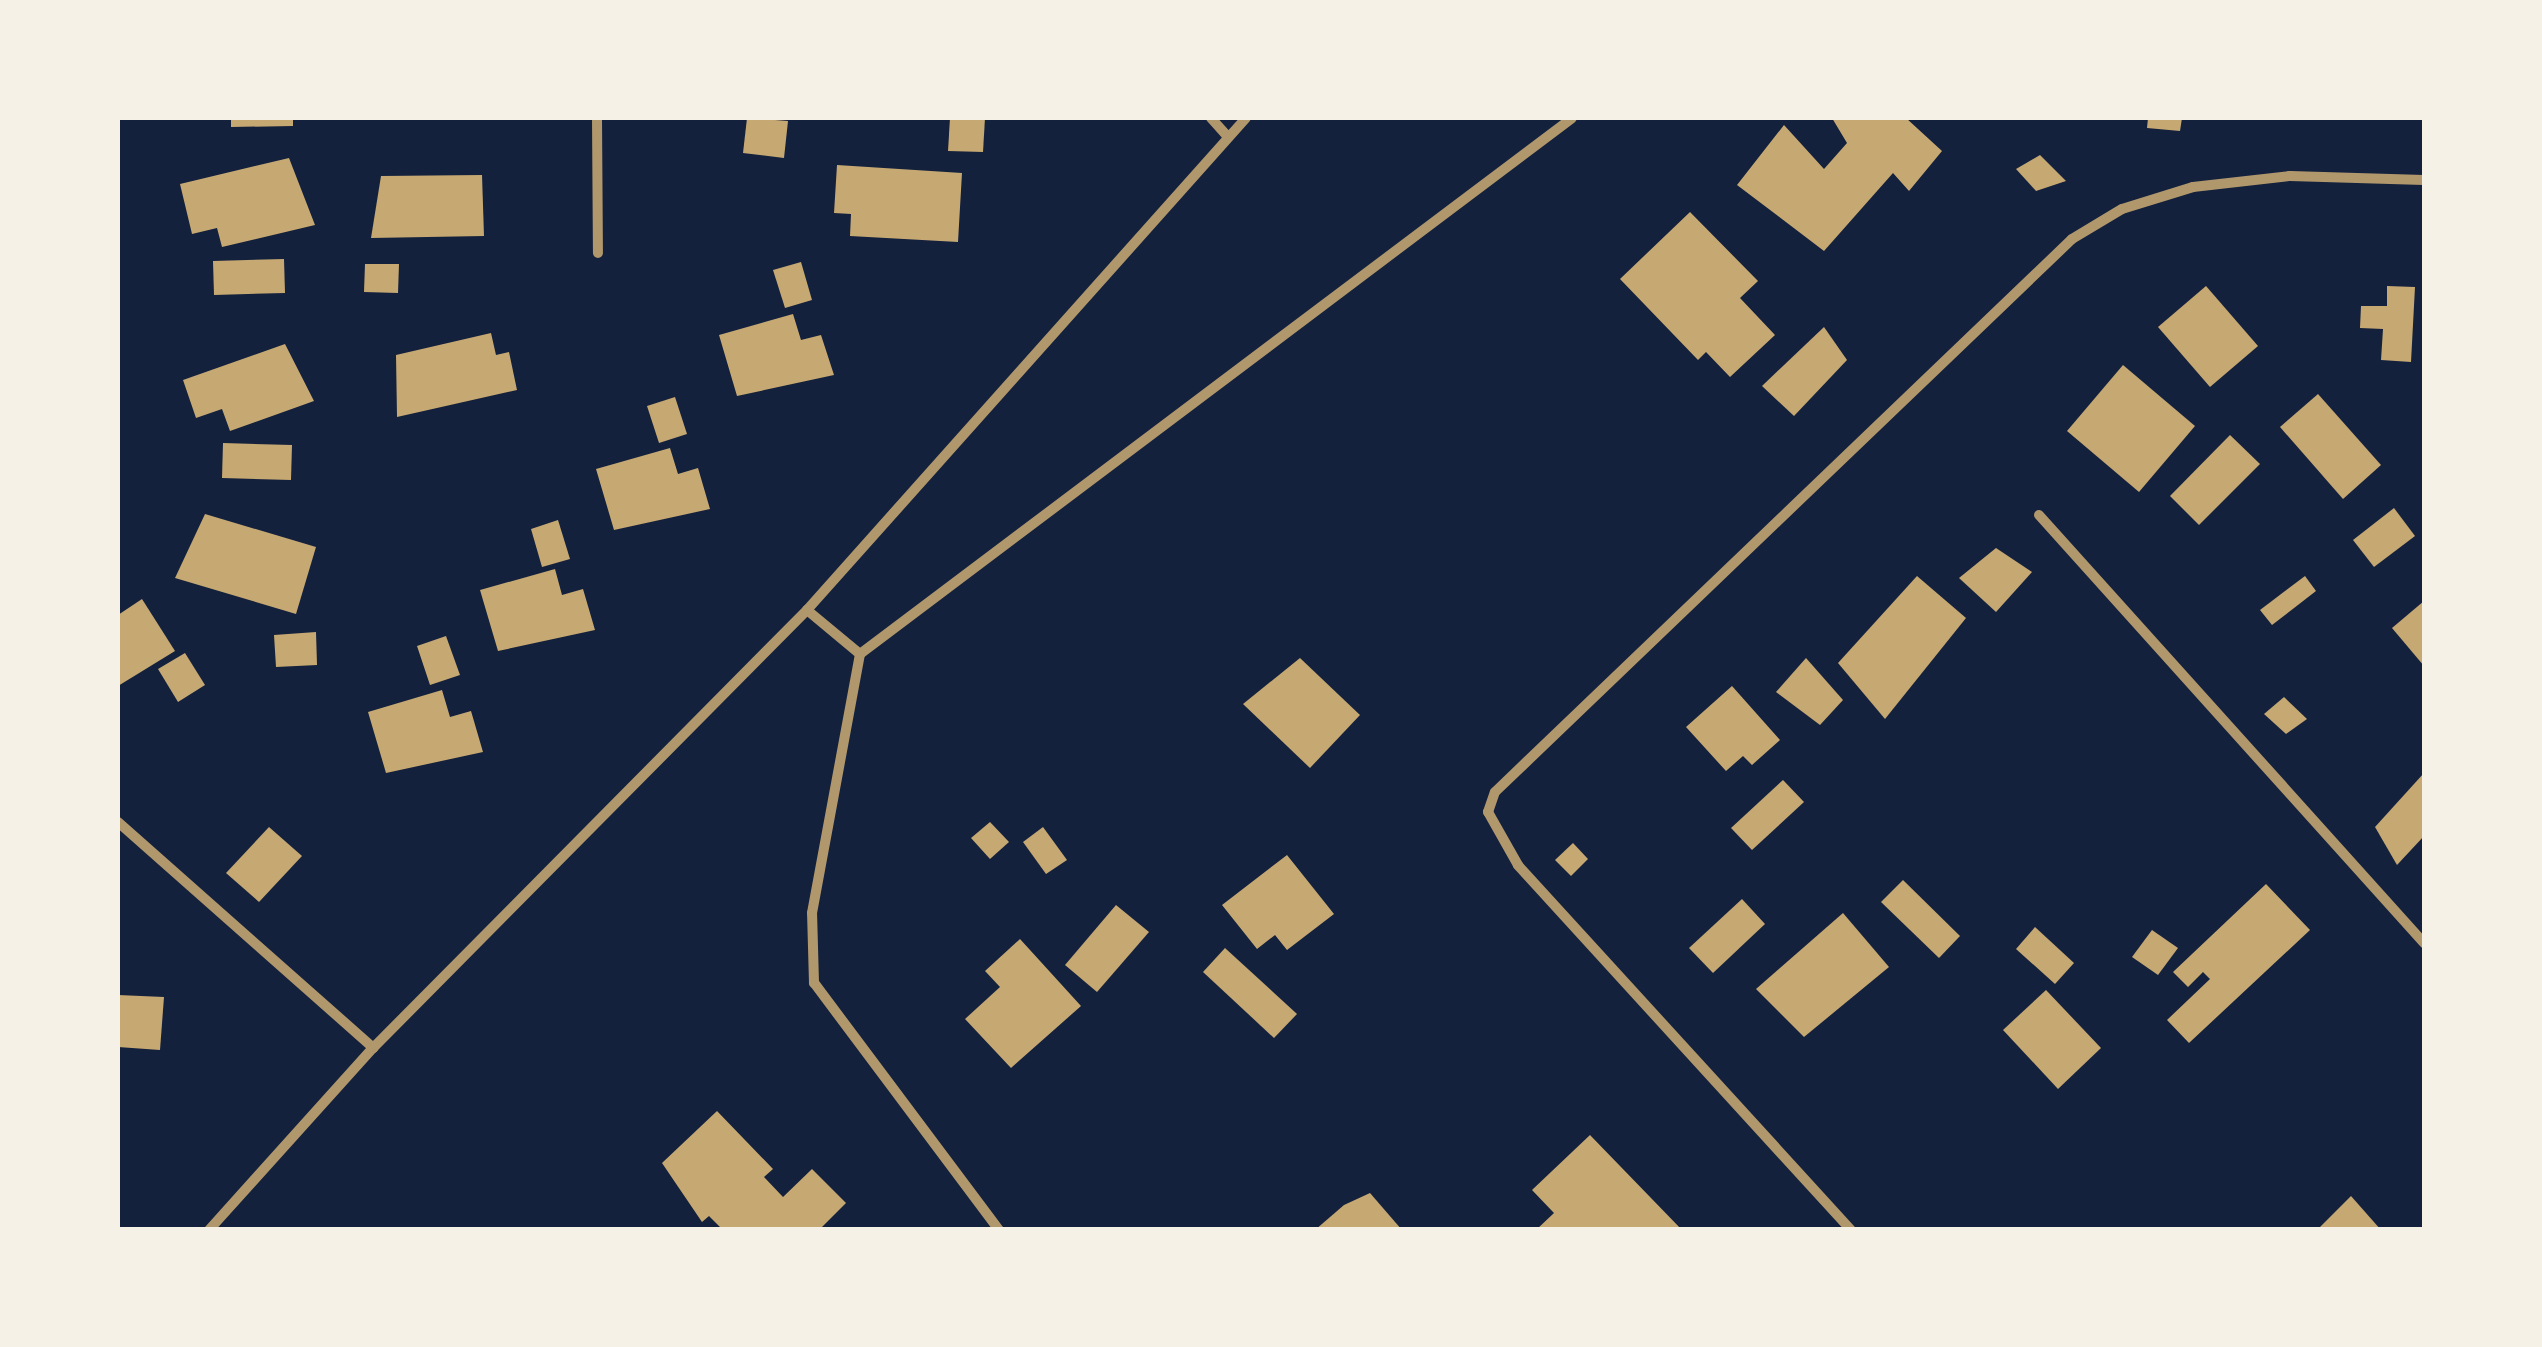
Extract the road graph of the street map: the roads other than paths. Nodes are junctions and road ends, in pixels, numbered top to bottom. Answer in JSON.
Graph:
{"nodes":[{"id":1,"x":597,"y":118,"type":"edge"},
{"id":2,"x":1212,"y":118,"type":"edge"},
{"id":3,"x":1246,"y":118,"type":"edge"},
{"id":4,"x":1572,"y":118,"type":"edge"},
{"id":5,"x":1228,"y":137,"type":"junction"},
{"id":6,"x":2424,"y":180,"type":"edge"},
{"id":7,"x":598,"y":252,"type":"dead end"},
{"id":8,"x":2039,"y":515,"type":"dead end"},
{"id":9,"x":807,"y":610,"type":"junction"},
{"id":10,"x":860,"y":654,"type":"junction"},
{"id":11,"x":118,"y":822,"type":"edge"},
{"id":12,"x":2424,"y":943,"type":"edge"},
{"id":13,"x":374,"y":1048,"type":"junction"},
{"id":14,"x":209,"y":1230,"type":"edge"},
{"id":15,"x":999,"y":1230,"type":"edge"},
{"id":16,"x":1851,"y":1230,"type":"edge"}],
"edges":[{"from":1,"to":7,"type":"street"},
{"from":2,"to":5,"type":"street"},
{"from":3,"to":5,"type":"street"},
{"from":4,"to":10,"type":"street"},
{"from":5,"to":9,"type":"street"},
{"from":6,"to":16,"type":"street"},
{"from":8,"to":12,"type":"street"},
{"from":9,"to":10,"type":"street"},
{"from":9,"to":13,"type":"street"},
{"from":10,"to":15,"type":"street"},
{"from":11,"to":13,"type":"street"},
{"from":13,"to":14,"type":"street"}]}
